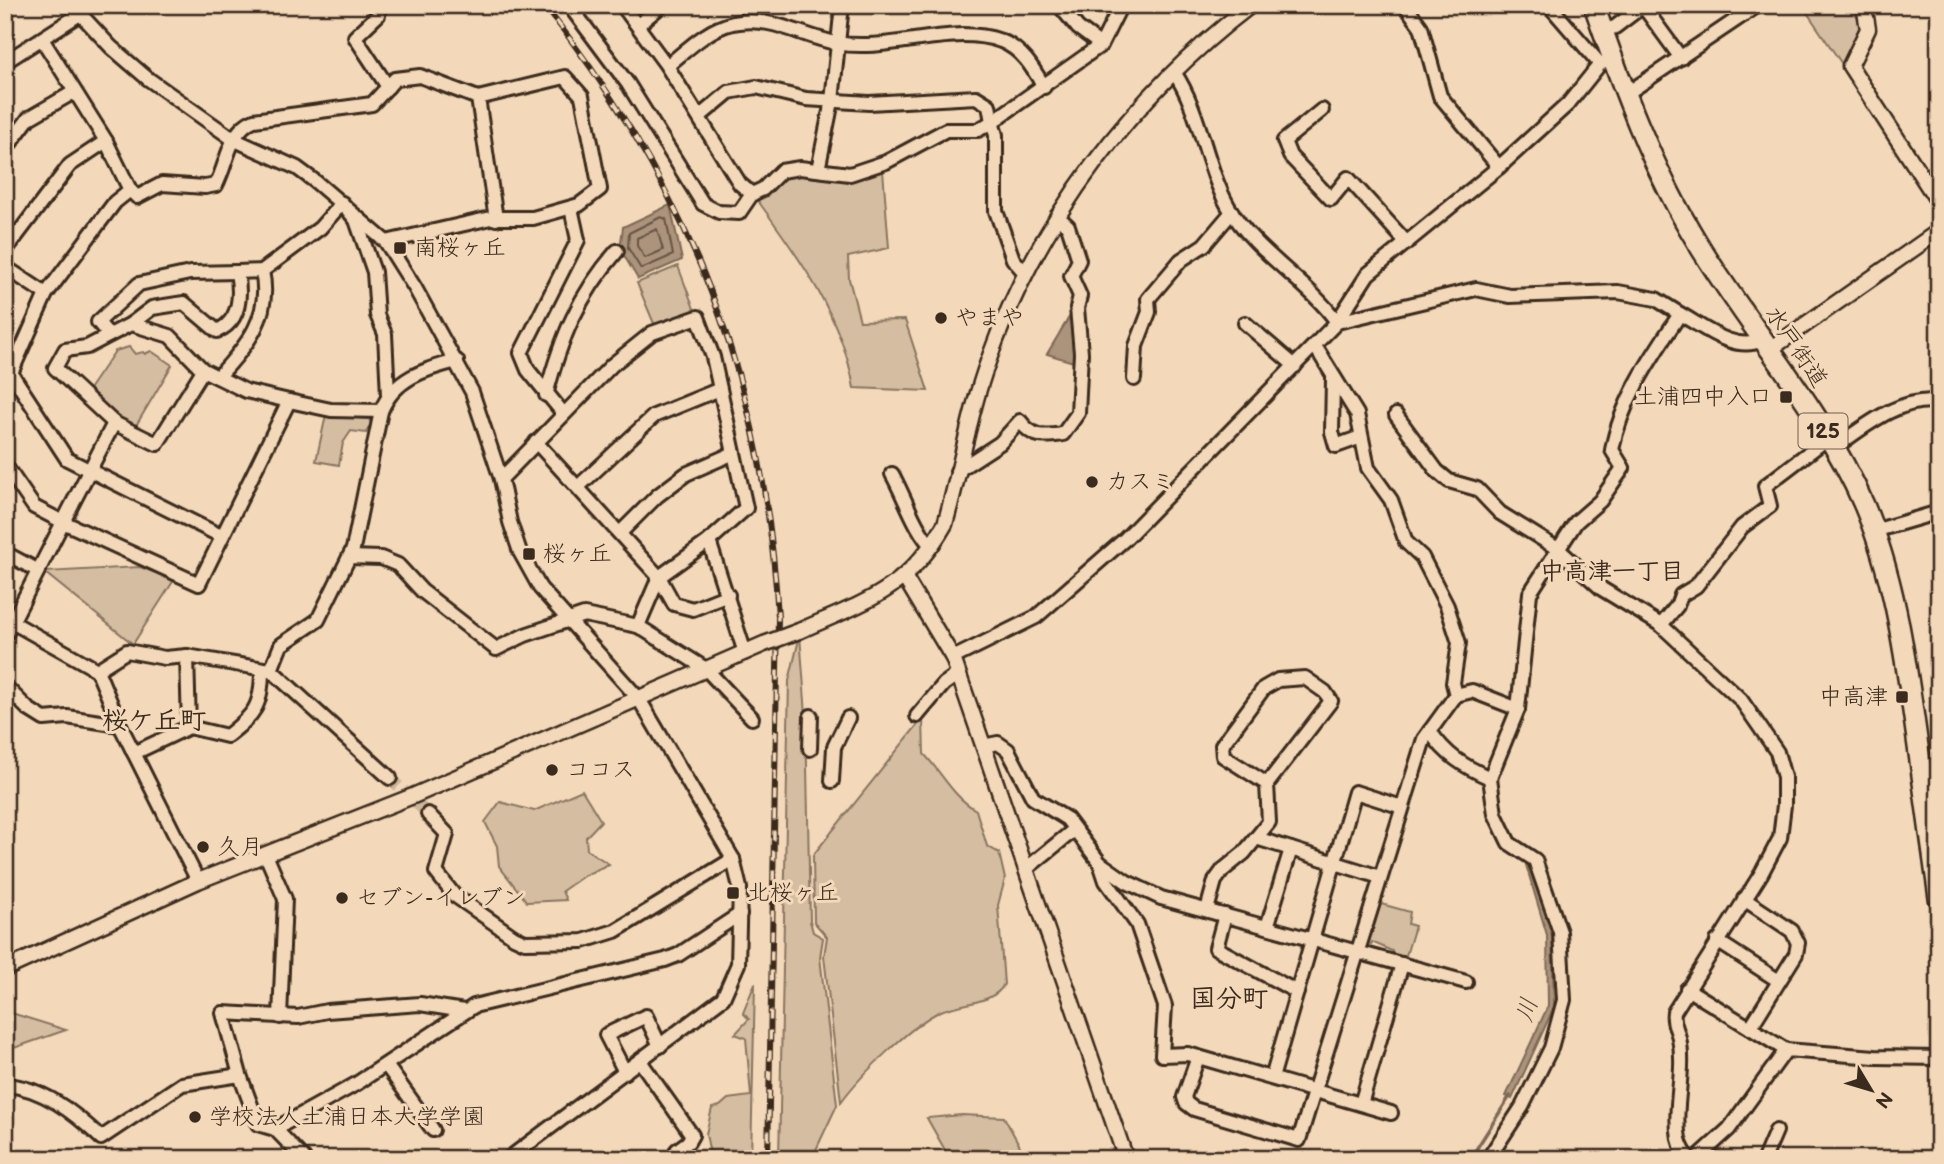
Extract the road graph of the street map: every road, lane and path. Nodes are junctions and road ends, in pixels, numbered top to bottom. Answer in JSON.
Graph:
{"nodes":[{"id":1,"x":569,"y":5,"type":"edge"},
{"id":2,"x":622,"y":5,"type":"edge"},
{"id":3,"x":662,"y":5,"type":"edge"},
{"id":4,"x":842,"y":5,"type":"edge"},
{"id":5,"x":1059,"y":5,"type":"edge"},
{"id":6,"x":1121,"y":5,"type":"edge"},
{"id":7,"x":1251,"y":5,"type":"edge"},
{"id":8,"x":1405,"y":5,"type":"edge"},
{"id":9,"x":1549,"y":5,"type":"edge"},
{"id":10,"x":1594,"y":5,"type":"edge"},
{"id":11,"x":1758,"y":5,"type":"edge"},
{"id":12,"x":1864,"y":5,"type":"edge"},
{"id":13,"x":1644,"y":6,"type":"edge"},
{"id":14,"x":76,"y":10,"type":"edge"},
{"id":15,"x":378,"y":15,"type":"dead end"},
{"id":16,"x":638,"y":25,"type":"junction"},
{"id":17,"x":1602,"y":31,"type":"junction"},
{"id":18,"x":42,"y":39,"type":"junction"},
{"id":19,"x":837,"y":43,"type":"junction"},
{"id":20,"x":1101,"y":45,"type":"junction"},
{"id":21,"x":1681,"y":58,"type":"junction"},
{"id":22,"x":1606,"y":61,"type":"junction"},
{"id":23,"x":5,"y":62,"type":"edge"},
{"id":24,"x":667,"y":66,"type":"junction"},
{"id":25,"x":1174,"y":72,"type":"junction"},
{"id":26,"x":388,"y":87,"type":"junction"},
{"id":27,"x":1044,"y":87,"type":"junction"},
{"id":28,"x":75,"y":92,"type":"junction"},
{"id":29,"x":1626,"y":94,"type":"junction"},
{"id":30,"x":478,"y":98,"type":"junction"},
{"id":31,"x":832,"y":101,"type":"junction"},
{"id":32,"x":1322,"y":110,"type":"dead end"},
{"id":33,"x":699,"y":117,"type":"junction"},
{"id":34,"x":992,"y":122,"type":"junction"},
{"id":35,"x":233,"y":139,"type":"junction"},
{"id":36,"x":106,"y":141,"type":"junction"},
{"id":37,"x":5,"y":150,"type":"edge"},
{"id":38,"x":1499,"y":167,"type":"junction"},
{"id":39,"x":818,"y":170,"type":"junction"},
{"id":40,"x":130,"y":190,"type":"junction"},
{"id":41,"x":752,"y":194,"type":"junction"},
{"id":42,"x":342,"y":203,"type":"junction"},
{"id":43,"x":1939,"y":203,"type":"edge"},
{"id":44,"x":571,"y":208,"type":"junction"},
{"id":45,"x":1232,"y":212,"type":"junction"},
{"id":46,"x":1057,"y":216,"type":"junction"},
{"id":47,"x":496,"y":219,"type":"junction"},
{"id":48,"x":1938,"y":234,"type":"edge"},
{"id":49,"x":386,"y":242,"type":"junction"},
{"id":50,"x":1407,"y":243,"type":"junction"},
{"id":51,"x":5,"y":251,"type":"edge"},
{"id":52,"x":617,"y":251,"type":"dead end"},
{"id":53,"x":5,"y":267,"type":"edge"},
{"id":54,"x":261,"y":271,"type":"junction"},
{"id":55,"x":237,"y":272,"type":"junction"},
{"id":56,"x":1026,"y":273,"type":"junction"},
{"id":57,"x":46,"y":294,"type":"junction"},
{"id":58,"x":1680,"y":314,"type":"junction"},
{"id":59,"x":1337,"y":322,"type":"junction"},
{"id":60,"x":1245,"y":323,"type":"dead end"},
{"id":61,"x":131,"y":324,"type":"junction"},
{"id":62,"x":108,"y":334,"type":"junction"},
{"id":63,"x":1765,"y":345,"type":"junction"},
{"id":64,"x":1315,"y":346,"type":"junction"},
{"id":65,"x":457,"y":361,"type":"junction"},
{"id":66,"x":1295,"y":366,"type":"junction"},
{"id":67,"x":203,"y":370,"type":"junction"},
{"id":68,"x":218,"y":377,"type":"junction"},
{"id":69,"x":1333,"y":378,"type":"junction"},
{"id":70,"x":1134,"y":379,"type":"dead end"},
{"id":71,"x":720,"y":388,"type":"junction"},
{"id":72,"x":388,"y":394,"type":"junction"},
{"id":73,"x":546,"y":395,"type":"junction"},
{"id":74,"x":289,"y":401,"type":"junction"},
{"id":75,"x":1939,"y":402,"type":"edge"},
{"id":76,"x":381,"y":411,"type":"junction"},
{"id":77,"x":563,"y":414,"type":"junction"},
{"id":78,"x":1396,"y":415,"type":"dead end"},
{"id":79,"x":114,"y":423,"type":"junction"},
{"id":80,"x":1361,"y":437,"type":"junction"},
{"id":81,"x":536,"y":442,"type":"junction"},
{"id":82,"x":1831,"y":443,"type":"junction"},
{"id":83,"x":734,"y":453,"type":"junction"},
{"id":84,"x":5,"y":465,"type":"edge"},
{"id":85,"x":89,"y":471,"type":"junction"},
{"id":86,"x":957,"y":471,"type":"junction"},
{"id":87,"x":892,"y":474,"type":"dead end"},
{"id":88,"x":501,"y":479,"type":"junction"},
{"id":89,"x":579,"y":486,"type":"junction"},
{"id":90,"x":1939,"y":512,"type":"edge"},
{"id":91,"x":63,"y":522,"type":"junction"},
{"id":92,"x":1874,"y":531,"type":"junction"},
{"id":93,"x":620,"y":533,"type":"junction"},
{"id":94,"x":221,"y":536,"type":"junction"},
{"id":95,"x":709,"y":541,"type":"junction"},
{"id":96,"x":932,"y":546,"type":"junction"},
{"id":97,"x":1559,"y":549,"type":"junction"},
{"id":98,"x":5,"y":553,"type":"edge"},
{"id":99,"x":349,"y":557,"type":"junction"},
{"id":100,"x":37,"y":570,"type":"junction"},
{"id":101,"x":659,"y":577,"type":"junction"},
{"id":102,"x":905,"y":578,"type":"junction"},
{"id":103,"x":728,"y":595,"type":"junction"},
{"id":104,"x":569,"y":618,"type":"junction"},
{"id":105,"x":8,"y":620,"type":"edge"},
{"id":106,"x":1661,"y":625,"type":"junction"},
{"id":107,"x":638,"y":626,"type":"junction"},
{"id":108,"x":5,"y":636,"type":"edge"},
{"id":109,"x":745,"y":653,"type":"junction"},
{"id":110,"x":187,"y":656,"type":"junction"},
{"id":111,"x":953,"y":658,"type":"junction"},
{"id":112,"x":706,"y":669,"type":"junction"},
{"id":113,"x":97,"y":670,"type":"junction"},
{"id":114,"x":266,"y":670,"type":"junction"},
{"id":115,"x":958,"y":674,"type":"junction"},
{"id":116,"x":5,"y":686,"type":"edge"},
{"id":117,"x":1456,"y":695,"type":"junction"},
{"id":118,"x":639,"y":699,"type":"junction"},
{"id":119,"x":1518,"y":709,"type":"junction"},
{"id":120,"x":811,"y":716,"type":"dead end"},
{"id":121,"x":917,"y":716,"type":"dead end"},
{"id":122,"x":752,"y":718,"type":"dead end"},
{"id":123,"x":848,"y":718,"type":"dead end"},
{"id":124,"x":120,"y":724,"type":"junction"},
{"id":125,"x":189,"y":727,"type":"junction"},
{"id":126,"x":1430,"y":731,"type":"junction"},
{"id":127,"x":984,"y":747,"type":"junction"},
{"id":128,"x":810,"y":749,"type":"dead end"},
{"id":129,"x":134,"y":753,"type":"junction"},
{"id":130,"x":390,"y":778,"type":"tunnel mouth"},
{"id":131,"x":1490,"y":778,"type":"junction"},
{"id":132,"x":832,"y":782,"type":"dead end"},
{"id":133,"x":1267,"y":784,"type":"junction"},
{"id":134,"x":1402,"y":807,"type":"junction"},
{"id":135,"x":428,"y":814,"type":"tunnel mouth"},
{"id":136,"x":1074,"y":830,"type":"junction"},
{"id":137,"x":1256,"y":838,"type":"junction"},
{"id":138,"x":1291,"y":849,"type":"junction"},
{"id":139,"x":266,"y":855,"type":"junction"},
{"id":140,"x":733,"y":859,"type":"junction"},
{"id":141,"x":1100,"y":863,"type":"junction"},
{"id":142,"x":1334,"y":863,"type":"junction"},
{"id":143,"x":1026,"y":869,"type":"junction"},
{"id":144,"x":1380,"y":877,"type":"junction"},
{"id":145,"x":198,"y":881,"type":"junction"},
{"id":146,"x":1938,"y":892,"type":"edge"},
{"id":147,"x":1744,"y":899,"type":"junction"},
{"id":148,"x":1207,"y":910,"type":"junction"},
{"id":149,"x":740,"y":914,"type":"junction"},
{"id":150,"x":1225,"y":915,"type":"junction"},
{"id":151,"x":1267,"y":926,"type":"junction"},
{"id":152,"x":1312,"y":939,"type":"junction"},
{"id":153,"x":1717,"y":941,"type":"junction"},
{"id":154,"x":1355,"y":951,"type":"junction"},
{"id":155,"x":1402,"y":964,"type":"junction"},
{"id":156,"x":5,"y":969,"type":"edge"},
{"id":157,"x":1779,"y":981,"type":"junction"},
{"id":158,"x":1466,"y":982,"type":"dead end"},
{"id":159,"x":1688,"y":989,"type":"junction"},
{"id":160,"x":1297,"y":992,"type":"junction"},
{"id":161,"x":464,"y":1011,"type":"junction"},
{"id":162,"x":280,"y":1017,"type":"junction"},
{"id":163,"x":1750,"y":1028,"type":"junction"},
{"id":164,"x":660,"y":1045,"type":"junction"},
{"id":165,"x":1786,"y":1050,"type":"junction"},
{"id":166,"x":1198,"y":1057,"type":"junction"},
{"id":167,"x":1939,"y":1058,"type":"edge"},
{"id":168,"x":640,"y":1061,"type":"junction"},
{"id":169,"x":386,"y":1065,"type":"junction"},
{"id":170,"x":625,"y":1072,"type":"junction"},
{"id":171,"x":240,"y":1075,"type":"junction"},
{"id":172,"x":1272,"y":1078,"type":"junction"},
{"id":173,"x":5,"y":1085,"type":"edge"},
{"id":174,"x":1316,"y":1091,"type":"junction"},
{"id":175,"x":1361,"y":1104,"type":"junction"},
{"id":176,"x":1391,"y":1113,"type":"dead end"},
{"id":177,"x":275,"y":1129,"type":"junction"},
{"id":178,"x":433,"y":1130,"type":"dead end"},
{"id":179,"x":1776,"y":1131,"type":"dead end"},
{"id":180,"x":304,"y":1159,"type":"edge"},
{"id":181,"x":509,"y":1159,"type":"edge"},
{"id":182,"x":677,"y":1159,"type":"edge"},
{"id":183,"x":1126,"y":1159,"type":"edge"},
{"id":184,"x":1488,"y":1159,"type":"edge"},
{"id":185,"x":1690,"y":1159,"type":"edge"},
{"id":186,"x":1696,"y":1159,"type":"edge"},
{"id":187,"x":1765,"y":1159,"type":"edge"}],
"edges":[{"from":1,"to":41,"type":"street"},
{"from":2,"to":16,"type":"street"},
{"from":3,"to":16,"type":"street"},
{"from":4,"to":19,"type":"street"},
{"from":5,"to":20,"type":"street"},
{"from":6,"to":20,"type":"street"},
{"from":7,"to":25,"type":"street"},
{"from":8,"to":38,"type":"street"},
{"from":9,"to":22,"type":"street"},
{"from":10,"to":17,"type":"highway","name":"水戸街道","number":"125"},
{"from":11,"to":21,"type":"street"},
{"from":12,"to":43,"type":"street"},
{"from":13,"to":17,"type":"street"},
{"from":13,"to":21,"type":"street"},
{"from":14,"to":18,"type":"street"},
{"from":14,"to":35,"type":"street"},
{"from":15,"to":26,"type":"street"},
{"from":16,"to":24,"type":"street"},
{"from":17,"to":22,"type":"highway","name":"水戸街道","number":"125"},
{"from":18,"to":23,"type":"street"},
{"from":18,"to":28,"type":"street"},
{"from":19,"to":24,"type":"street"},
{"from":19,"to":27,"type":"street"},
{"from":19,"to":31,"type":"street"},
{"from":20,"to":27,"type":"street"},
{"from":21,"to":29,"type":"street"},
{"from":22,"to":29,"type":"highway","name":"水戸街道","number":"125"},
{"from":22,"to":38,"type":"street"},
{"from":24,"to":33,"type":"street"},
{"from":25,"to":45,"type":"street"},
{"from":25,"to":46,"type":"street"},
{"from":26,"to":30,"type":"street"},
{"from":26,"to":35,"type":"street"},
{"from":27,"to":34,"type":"street"},
{"from":28,"to":36,"type":"street"},
{"from":28,"to":37,"type":"street"},
{"from":29,"to":63,"type":"highway","name":"水戸街道","number":"125"},
{"from":30,"to":44,"type":"street"},
{"from":30,"to":47,"type":"street"},
{"from":31,"to":33,"type":"street"},
{"from":31,"to":34,"type":"street"},
{"from":31,"to":39,"type":"street"},
{"from":32,"to":50,"type":"street"},
{"from":33,"to":41,"type":"street"},
{"from":34,"to":39,"type":"street"},
{"from":34,"to":56,"type":"street"},
{"from":35,"to":40,"type":"street"},
{"from":35,"to":42,"type":"street"},
{"from":36,"to":40,"type":"street"},
{"from":36,"to":51,"type":"street"},
{"from":38,"to":50,"type":"street"},
{"from":39,"to":41,"type":"street"},
{"from":40,"to":57,"type":"street"},
{"from":42,"to":49,"type":"street"},
{"from":42,"to":54,"type":"street"},
{"from":42,"to":72,"type":"street"},
{"from":44,"to":47,"type":"street"},
{"from":44,"to":73,"type":"street"},
{"from":45,"to":59,"type":"street"},
{"from":45,"to":70,"type":"street"},
{"from":46,"to":56,"type":"street"},
{"from":46,"to":86,"type":"street"},
{"from":47,"to":49,"type":"street"},
{"from":48,"to":63,"type":"street"},
{"from":49,"to":65,"type":"street"},
{"from":50,"to":59,"type":"street"},
{"from":52,"to":73,"type":"street"},
{"from":53,"to":57,"type":"street"},
{"from":54,"to":55,"type":"street"},
{"from":54,"to":68,"type":"street"},
{"from":55,"to":61,"type":"street"},
{"from":55,"to":62,"type":"street"},
{"from":56,"to":86,"type":"street"},
{"from":57,"to":85,"type":"street"},
{"from":58,"to":59,"type":"street"},
{"from":58,"to":63,"type":"street"},
{"from":58,"to":97,"type":"street"},
{"from":59,"to":64,"type":"street"},
{"from":60,"to":66,"type":"street"},
{"from":61,"to":62,"type":"street"},
{"from":61,"to":67,"type":"street"},
{"from":62,"to":79,"type":"street"},
{"from":63,"to":82,"type":"highway","name":"水戸街道","number":"125"},
{"from":64,"to":66,"type":"street"},
{"from":64,"to":69,"type":"street"},
{"from":65,"to":72,"type":"street"},
{"from":65,"to":88,"type":"street"},
{"from":66,"to":111,"type":"street"},
{"from":67,"to":68,"type":"street"},
{"from":67,"to":79,"type":"street"},
{"from":68,"to":74,"type":"street"},
{"from":69,"to":80,"type":"street"},
{"from":69,"to":80,"type":"street"},
{"from":71,"to":77,"type":"street"},
{"from":71,"to":83,"type":"street"},
{"from":71,"to":89,"type":"street"},
{"from":72,"to":76,"type":"street"},
{"from":73,"to":77,"type":"street"},
{"from":74,"to":76,"type":"street"},
{"from":74,"to":94,"type":"street"},
{"from":75,"to":82,"type":"street"},
{"from":76,"to":99,"type":"street"},
{"from":77,"to":81,"type":"street"},
{"from":78,"to":97,"type":"street"},
{"from":79,"to":85,"type":"street"},
{"from":80,"to":117,"type":"street"},
{"from":81,"to":88,"type":"street"},
{"from":81,"to":89,"type":"street"},
{"from":82,"to":92,"type":"highway","name":"水戸街道","number":"125"},
{"from":82,"to":106,"type":"street"},
{"from":83,"to":93,"type":"street"},
{"from":83,"to":95,"type":"street"},
{"from":84,"to":91,"type":"street"},
{"from":85,"to":91,"type":"street"},
{"from":85,"to":94,"type":"street"},
{"from":86,"to":96,"type":"street"},
{"from":87,"to":96,"type":"street"},
{"from":88,"to":104,"type":"street"},
{"from":89,"to":93,"type":"street"},
{"from":90,"to":92,"type":"street"},
{"from":91,"to":94,"type":"street"},
{"from":91,"to":100,"type":"street"},
{"from":92,"to":146,"type":"highway","name":"水戸街道","number":"125"},
{"from":93,"to":101,"type":"street"},
{"from":95,"to":101,"type":"street"},
{"from":95,"to":103,"type":"street"},
{"from":96,"to":102,"type":"street"},
{"from":97,"to":106,"type":"street"},
{"from":97,"to":119,"type":"street"},
{"from":98,"to":100,"type":"street"},
{"from":99,"to":104,"type":"street"},
{"from":99,"to":114,"type":"street"},
{"from":100,"to":105,"type":"street"},
{"from":101,"to":103,"type":"street"},
{"from":101,"to":107,"type":"street"},
{"from":102,"to":109,"type":"street","bridge":true},
{"from":102,"to":111,"type":"street"},
{"from":103,"to":109,"type":"street"},
{"from":104,"to":107,"type":"street"},
{"from":104,"to":118,"type":"street"},
{"from":105,"to":108,"type":"street"},
{"from":105,"to":113,"type":"street"},
{"from":106,"to":147,"type":"street"},
{"from":107,"to":112,"type":"street"},
{"from":109,"to":112,"type":"street"},
{"from":110,"to":113,"type":"street"},
{"from":110,"to":114,"type":"street"},
{"from":110,"to":125,"type":"street"},
{"from":111,"to":115,"type":"street"},
{"from":112,"to":118,"type":"street"},
{"from":112,"to":122,"type":"street"},
{"from":113,"to":124,"type":"street"},
{"from":114,"to":125,"type":"street"},
{"from":114,"to":130,"type":"street"},
{"from":115,"to":121,"type":"street"},
{"from":115,"to":127,"type":"street"},
{"from":116,"to":124,"type":"street"},
{"from":117,"to":119,"type":"street"},
{"from":117,"to":126,"type":"street"},
{"from":118,"to":139,"type":"street"},
{"from":118,"to":140,"type":"street"},
{"from":119,"to":131,"type":"street"},
{"from":120,"to":128,"type":"street"},
{"from":123,"to":132,"type":"street"},
{"from":124,"to":129,"type":"street"},
{"from":125,"to":129,"type":"street"},
{"from":126,"to":131,"type":"street"},
{"from":126,"to":134,"type":"street"},
{"from":127,"to":136,"type":"street"},
{"from":127,"to":143,"type":"street"},
{"from":129,"to":145,"type":"street"},
{"from":131,"to":184,"type":"street"},
{"from":133,"to":133,"type":"street"},
{"from":133,"to":137,"type":"street"},
{"from":134,"to":142,"type":"street"},
{"from":134,"to":144,"type":"street"},
{"from":135,"to":140,"type":"street"},
{"from":136,"to":141,"type":"street"},
{"from":136,"to":143,"type":"street"},
{"from":137,"to":138,"type":"street"},
{"from":137,"to":148,"type":"street"},
{"from":138,"to":142,"type":"street"},
{"from":138,"to":151,"type":"street"},
{"from":139,"to":145,"type":"street"},
{"from":139,"to":162,"type":"street"},
{"from":140,"to":149,"type":"street"},
{"from":141,"to":148,"type":"street"},
{"from":141,"to":166,"type":"street"},
{"from":142,"to":144,"type":"street"},
{"from":142,"to":152,"type":"street"},
{"from":143,"to":183,"type":"street"},
{"from":144,"to":154,"type":"street"},
{"from":145,"to":156,"type":"street"},
{"from":147,"to":153,"type":"street"},
{"from":147,"to":157,"type":"street"},
{"from":148,"to":150,"type":"street"},
{"from":149,"to":161,"type":"street"},
{"from":149,"to":164,"type":"street"},
{"from":150,"to":151,"type":"street"},
{"from":150,"to":160,"type":"street"},
{"from":151,"to":152,"type":"street"},
{"from":152,"to":154,"type":"street"},
{"from":152,"to":160,"type":"street"},
{"from":153,"to":157,"type":"street"},
{"from":153,"to":159,"type":"street"},
{"from":154,"to":155,"type":"street"},
{"from":154,"to":174,"type":"street"},
{"from":155,"to":158,"type":"street"},
{"from":155,"to":175,"type":"street"},
{"from":157,"to":163,"type":"street"},
{"from":159,"to":163,"type":"street"},
{"from":159,"to":185,"type":"street"},
{"from":160,"to":172,"type":"street"},
{"from":161,"to":162,"type":"street"},
{"from":161,"to":169,"type":"street"},
{"from":162,"to":171,"type":"street"},
{"from":163,"to":165,"type":"street"},
{"from":164,"to":168,"type":"street"},
{"from":164,"to":170,"type":"street"},
{"from":165,"to":167,"type":"street"},
{"from":165,"to":186,"type":"street"},
{"from":166,"to":172,"type":"street"},
{"from":166,"to":174,"type":"street"},
{"from":168,"to":170,"type":"street"},
{"from":168,"to":182,"type":"street"},
{"from":169,"to":177,"type":"street"},
{"from":169,"to":178,"type":"street"},
{"from":170,"to":181,"type":"street"},
{"from":171,"to":173,"type":"street"},
{"from":171,"to":177,"type":"street"},
{"from":172,"to":174,"type":"street"},
{"from":174,"to":175,"type":"street"},
{"from":175,"to":176,"type":"street"},
{"from":177,"to":180,"type":"street"},
{"from":179,"to":187,"type":"street"}]}
